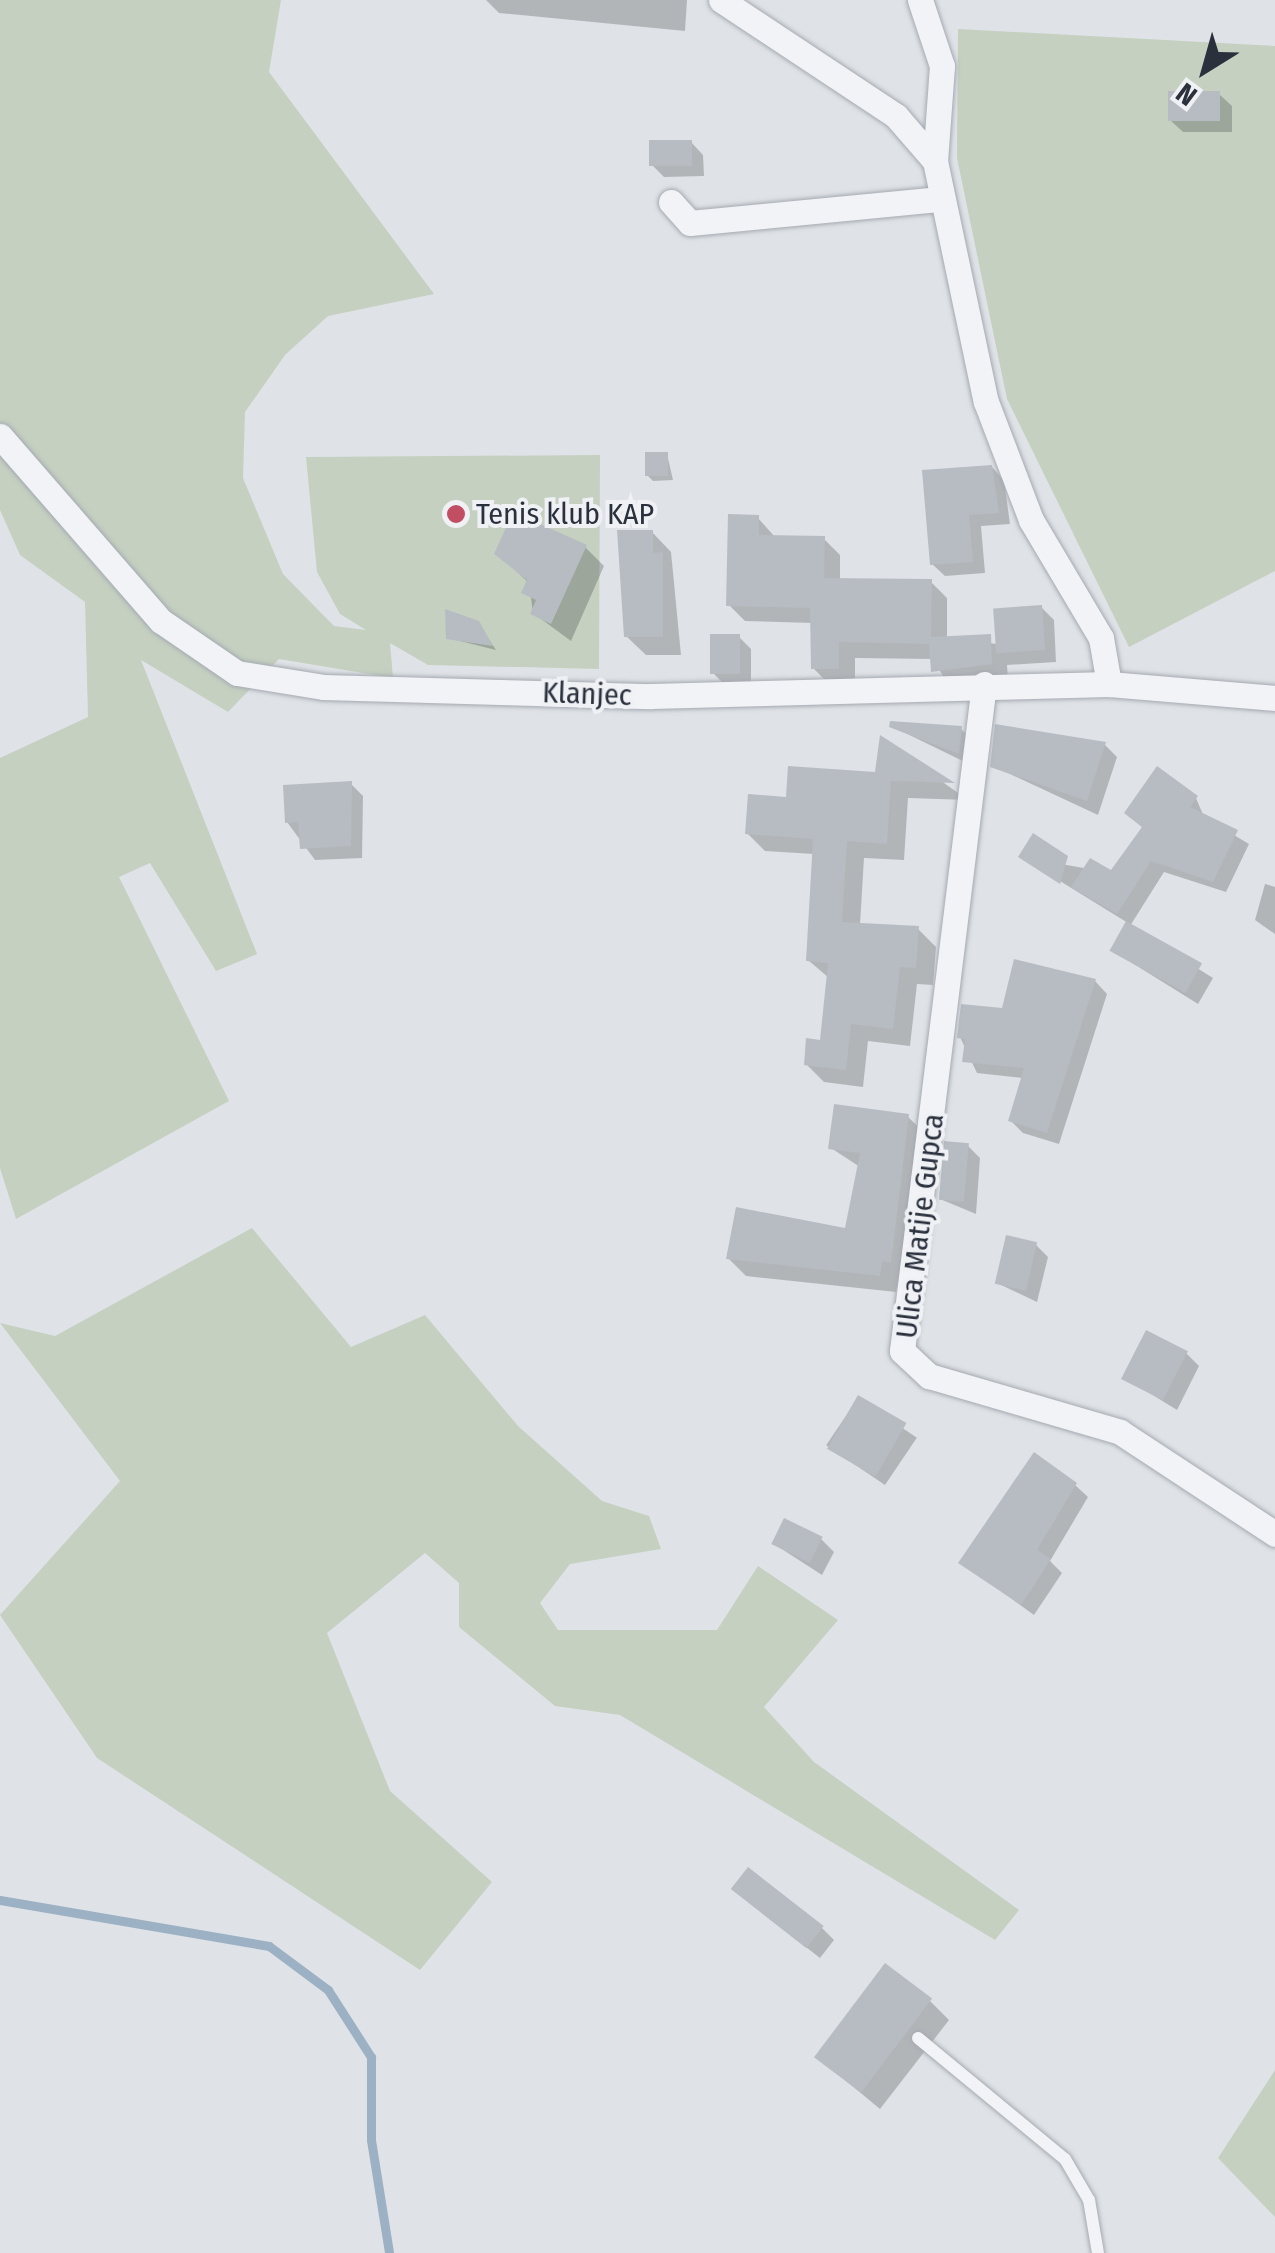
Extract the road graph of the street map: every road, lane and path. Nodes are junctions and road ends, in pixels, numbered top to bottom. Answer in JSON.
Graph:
{"nodes":[{"id":1,"x":721,"y":0,"type":"edge"},
{"id":2,"x":920,"y":0,"type":"edge"},
{"id":3,"x":935,"y":160,"type":"junction"},
{"id":4,"x":941,"y":199,"type":"junction"},
{"id":5,"x":670,"y":202,"type":"dead end"},
{"id":6,"x":0,"y":436,"type":"edge"},
{"id":7,"x":984,"y":684,"type":"junction"},
{"id":8,"x":1110,"y":684,"type":"junction"},
{"id":9,"x":1275,"y":698,"type":"edge"},
{"id":10,"x":1275,"y":1534,"type":"edge"},
{"id":11,"x":918,"y":2038,"type":"dead end"},
{"id":12,"x":1098,"y":2253,"type":"edge"}],
"edges":[{"from":1,"to":3,"type":"street"},
{"from":2,"to":3,"type":"street"},
{"from":3,"to":4,"type":"street"},
{"from":4,"to":5,"type":"street"},
{"from":4,"to":8,"type":"street"},
{"from":6,"to":7,"type":"street","name":"Klanjec"},
{"from":7,"to":8,"type":"street","name":"Klanjec"},
{"from":7,"to":10,"type":"street","name":"Ulica Matije Gupca"},
{"from":8,"to":9,"type":"street","name":"Klanjec"},
{"from":11,"to":12,"type":"lane"}]}
